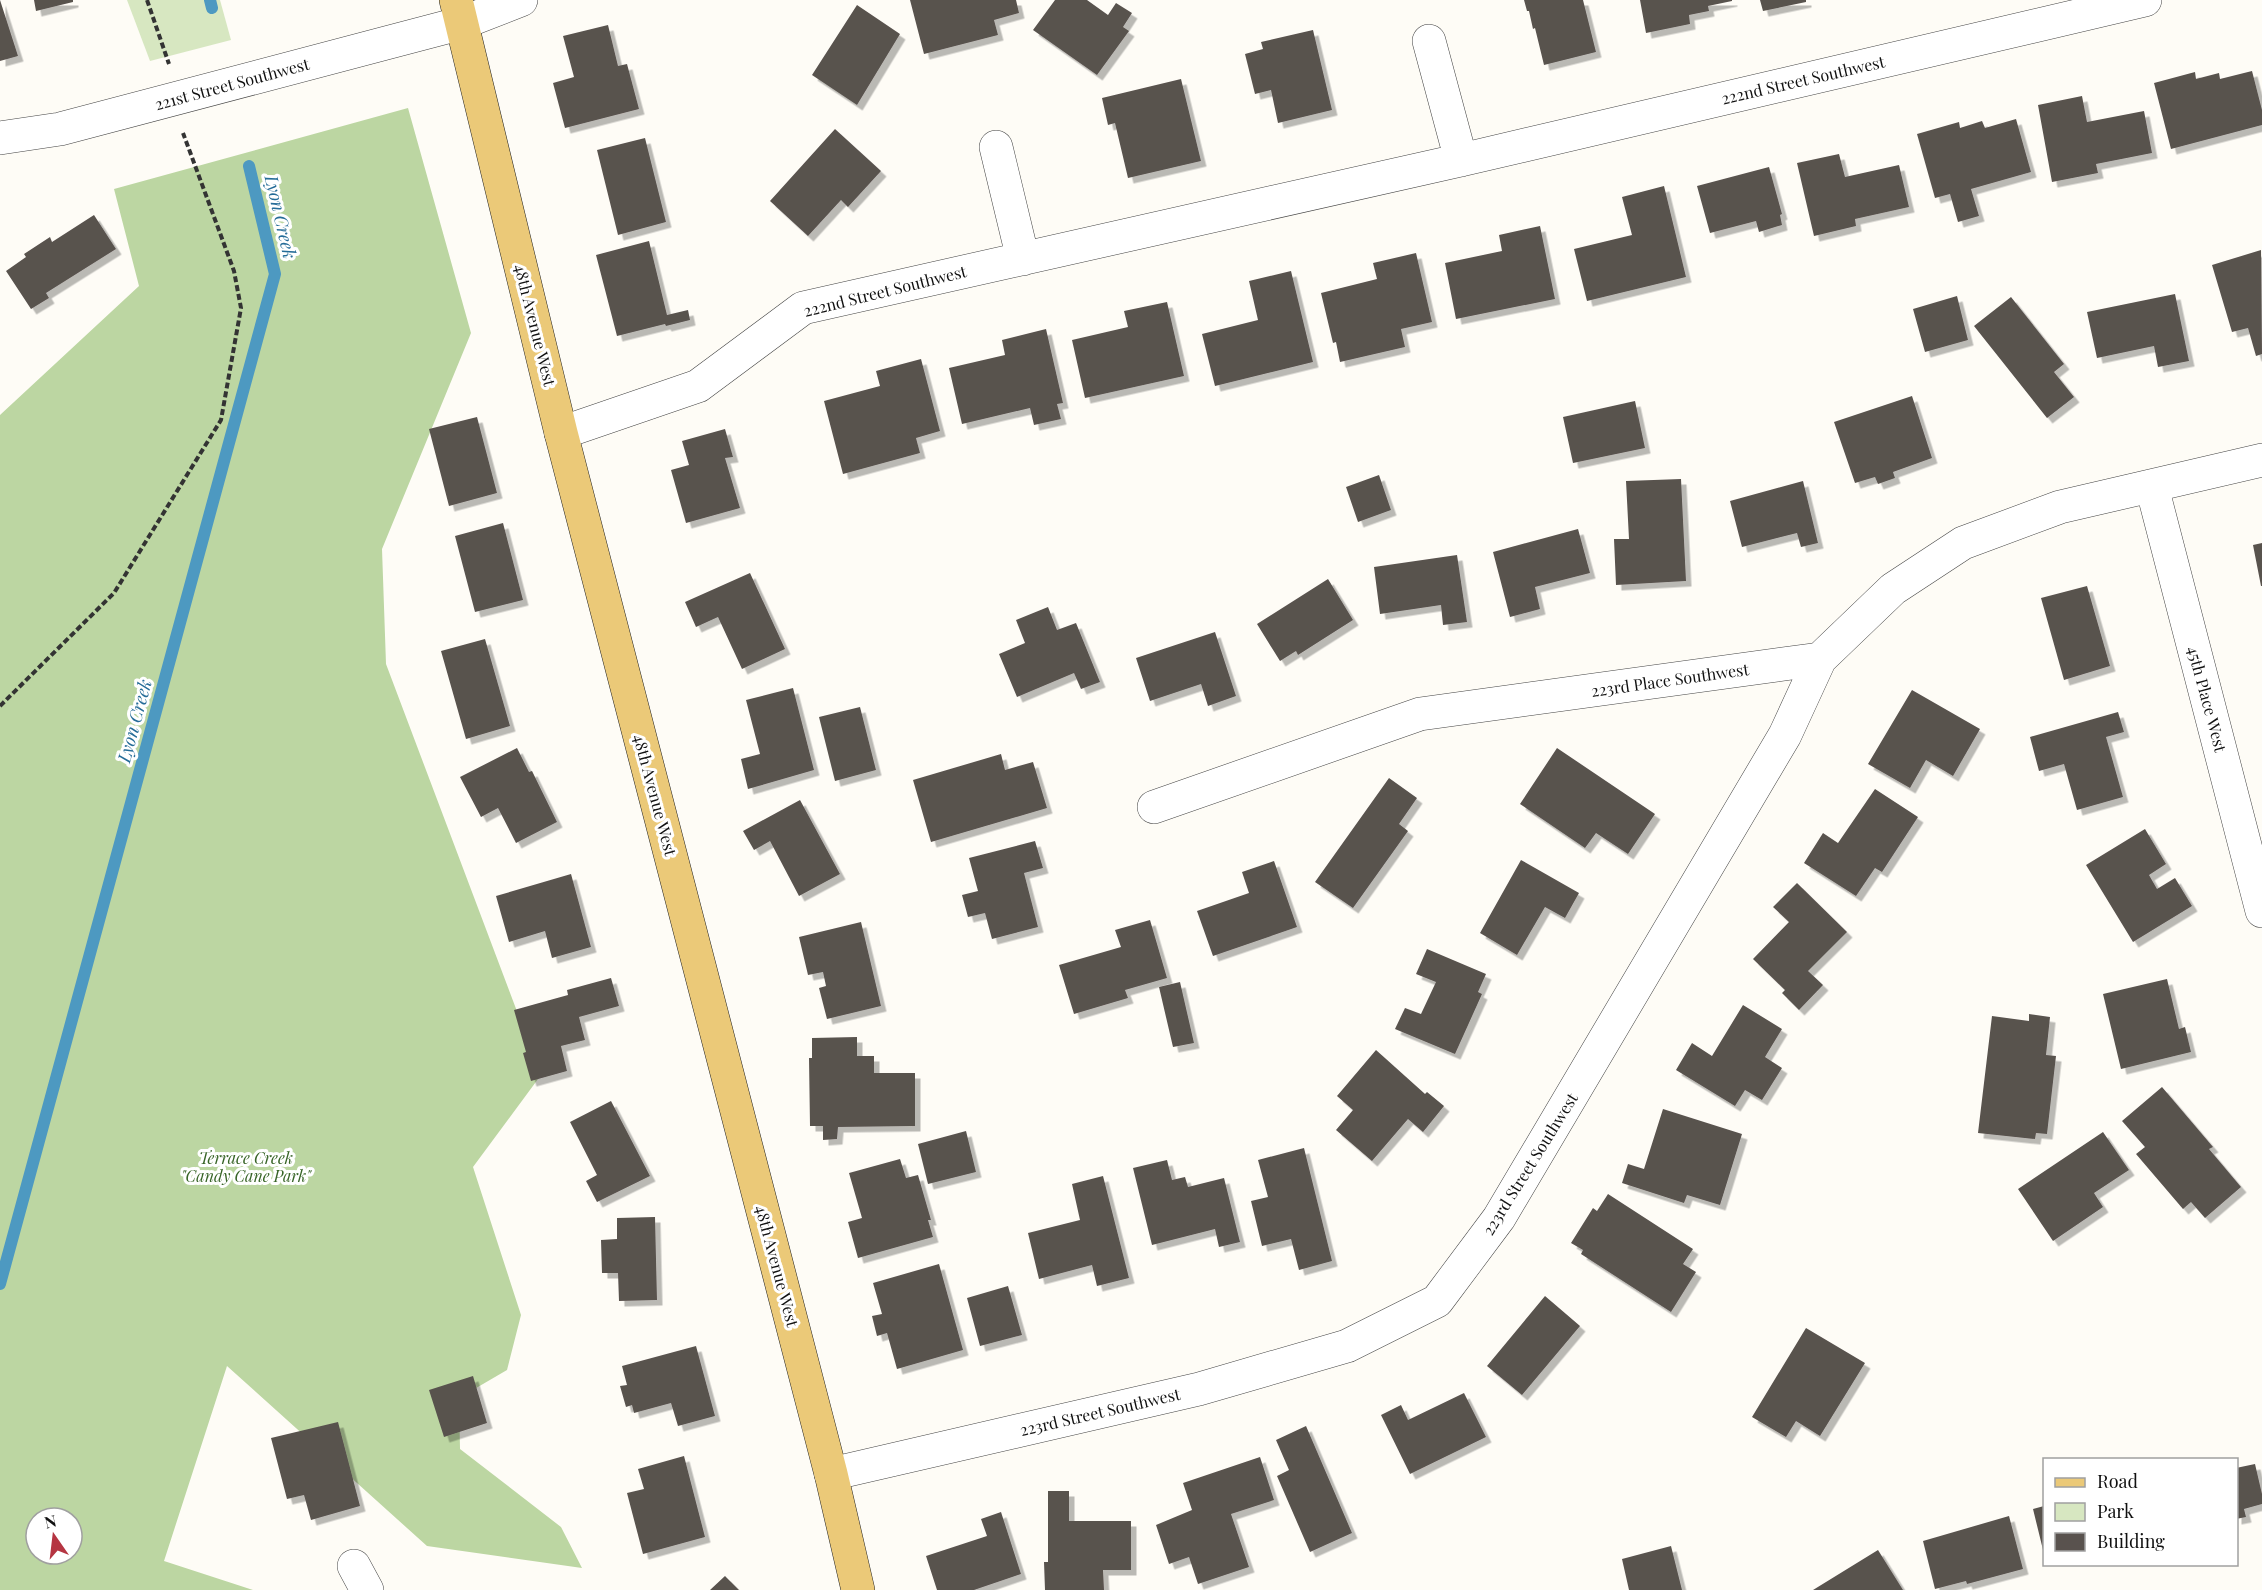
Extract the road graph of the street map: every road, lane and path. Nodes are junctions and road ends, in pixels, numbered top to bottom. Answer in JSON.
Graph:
{"nodes":[{"id":1,"x":147,"y":0,"type":"edge"},
{"id":2,"x":521,"y":0,"type":"edge"},
{"id":3,"x":2145,"y":0,"type":"edge"},
{"id":4,"x":459,"y":11,"type":"edge"},
{"id":5,"x":1429,"y":41,"type":"dead end"},
{"id":6,"x":176,"y":98,"type":"junction"},
{"id":7,"x":60,"y":129,"type":"junction"},
{"id":8,"x":0,"y":138,"type":"edge"},
{"id":9,"x":996,"y":147,"type":"dead end"},
{"id":10,"x":0,"y":159,"type":"edge"},
{"id":11,"x":1461,"y":160,"type":"junction"},
{"id":12,"x":1023,"y":259,"type":"junction"},
{"id":13,"x":561,"y":433,"type":"junction"},
{"id":14,"x":2262,"y":460,"type":"edge"},
{"id":15,"x":2152,"y":487,"type":"junction"},
{"id":16,"x":1820,"y":659,"type":"junction"},
{"id":17,"x":0,"y":706,"type":"edge"},
{"id":18,"x":1154,"y":807,"type":"dead end"},
{"id":19,"x":2262,"y":911,"type":"edge"},
{"id":20,"x":831,"y":1474,"type":"junction"},
{"id":21,"x":858,"y":1590,"type":"edge"}],
"edges":[{"from":1,"to":6,"type":"path"},
{"from":2,"to":4,"type":"street","name":"221st Street Southwest"},
{"from":3,"to":11,"type":"street","name":"222nd Street Southwest"},
{"from":4,"to":6,"type":"street","name":"221st Street Southwest"},
{"from":4,"to":13,"type":"main road","name":"48th Avenue West"},
{"from":5,"to":11,"type":"street"},
{"from":6,"to":7,"type":"street","name":"221st Street Southwest"},
{"from":6,"to":17,"type":"path"},
{"from":7,"to":8,"type":"street","name":"221st Street Southwest"},
{"from":7,"to":10,"type":"street"},
{"from":9,"to":12,"type":"street"},
{"from":11,"to":12,"type":"street","name":"222nd Street Southwest"},
{"from":12,"to":13,"type":"street","name":"222nd Street Southwest"},
{"from":13,"to":20,"type":"main road","name":"48th Avenue West"},
{"from":14,"to":15,"type":"street"},
{"from":15,"to":16,"type":"street"},
{"from":15,"to":19,"type":"street","name":"45th Place West"},
{"from":16,"to":18,"type":"street","name":"223rd Place Southwest"},
{"from":16,"to":20,"type":"street","name":"223rd Street Southwest"},
{"from":20,"to":21,"type":"main road","name":"48th Avenue West"}]}
